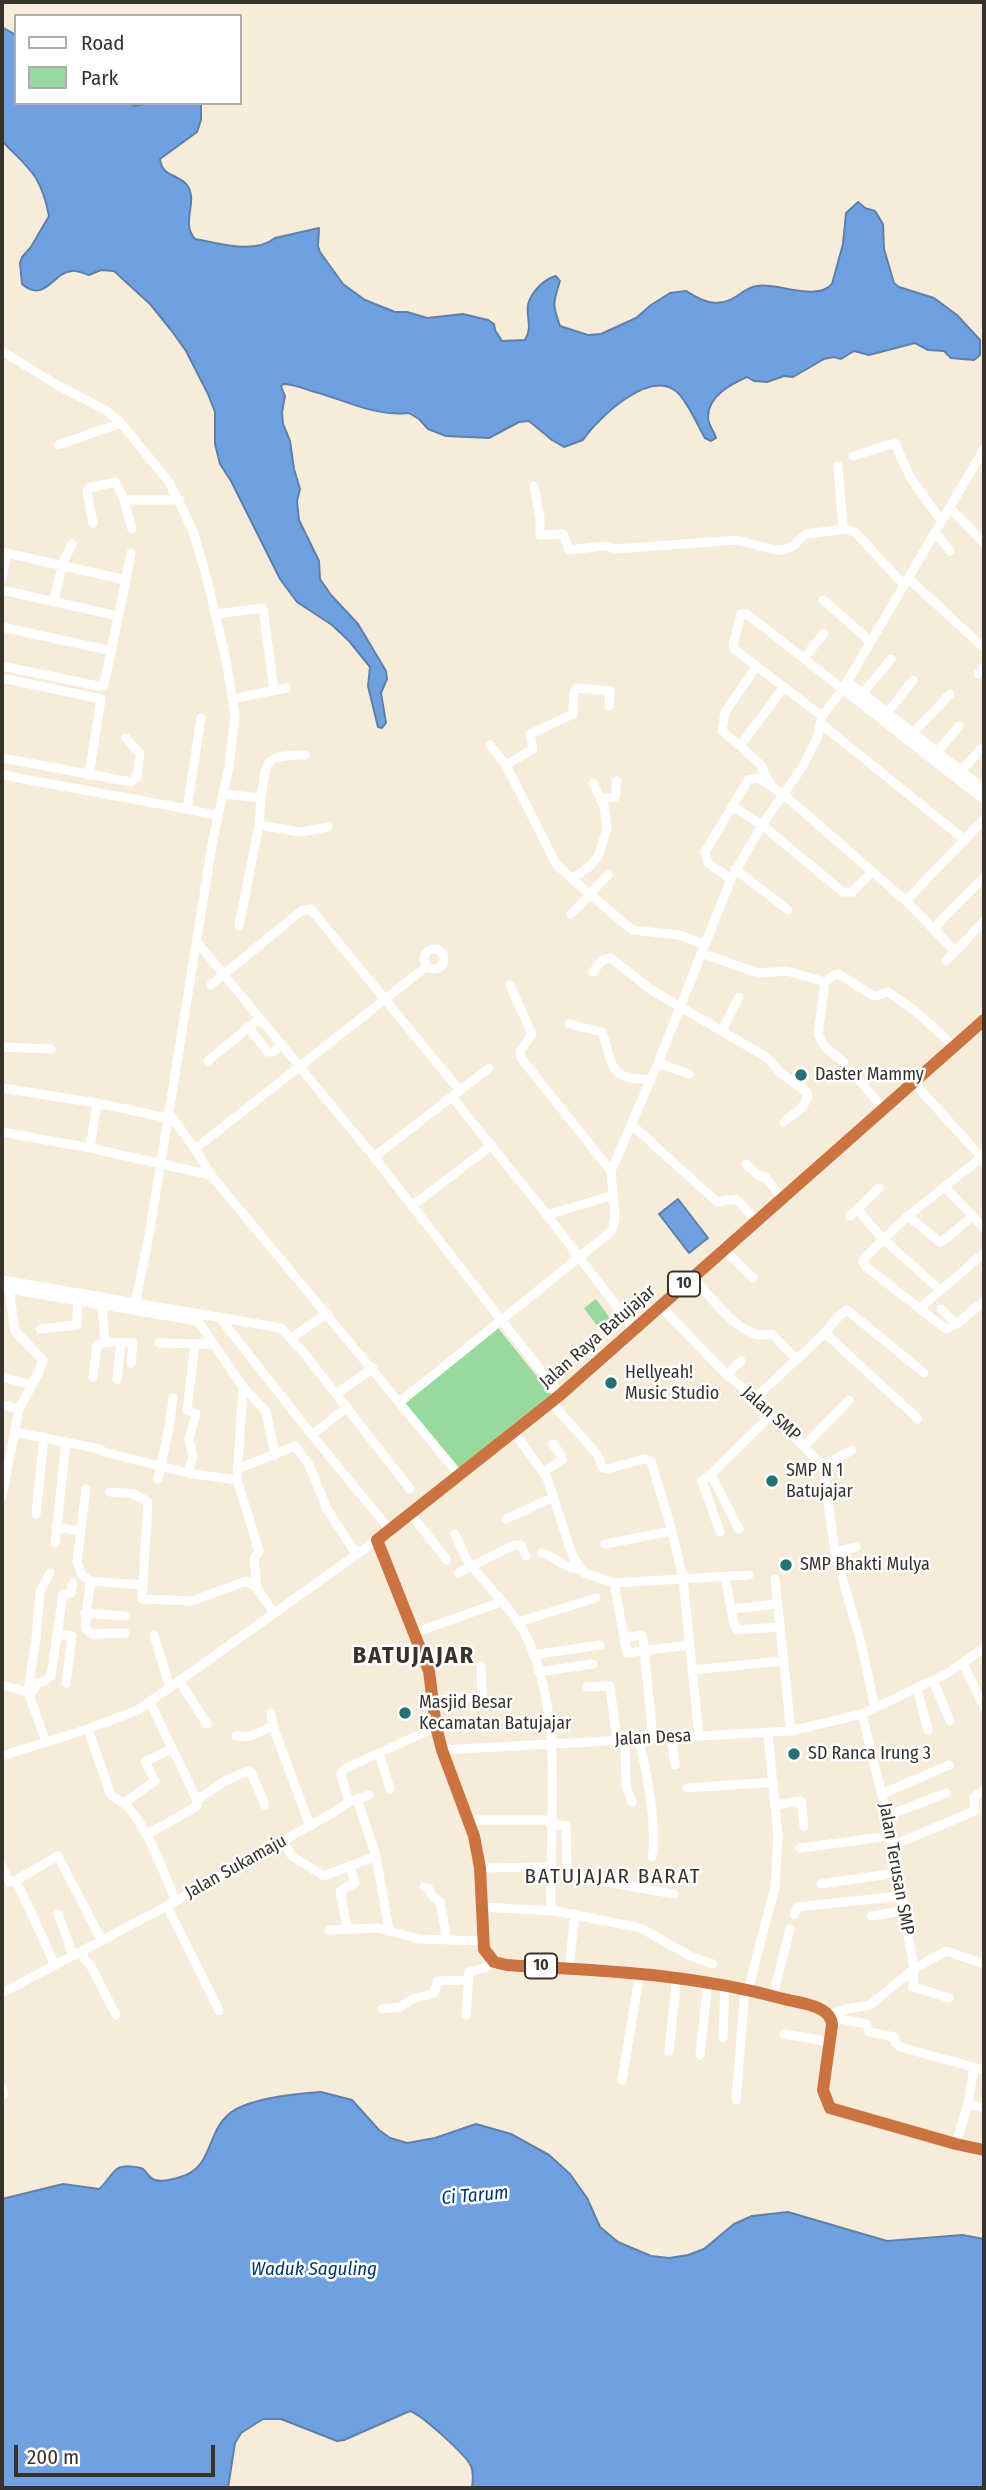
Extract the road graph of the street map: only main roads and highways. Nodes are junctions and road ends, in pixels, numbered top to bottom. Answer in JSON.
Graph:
{"nodes":[{"id":1,"x":984,"y":1020,"type":"edge"},
{"id":2,"x":984,"y":2150,"type":"edge"}],
"edges":[{"from":1,"to":2,"type":"highway","name":"Jalan Raya Batujajar","number":"10"}]}
